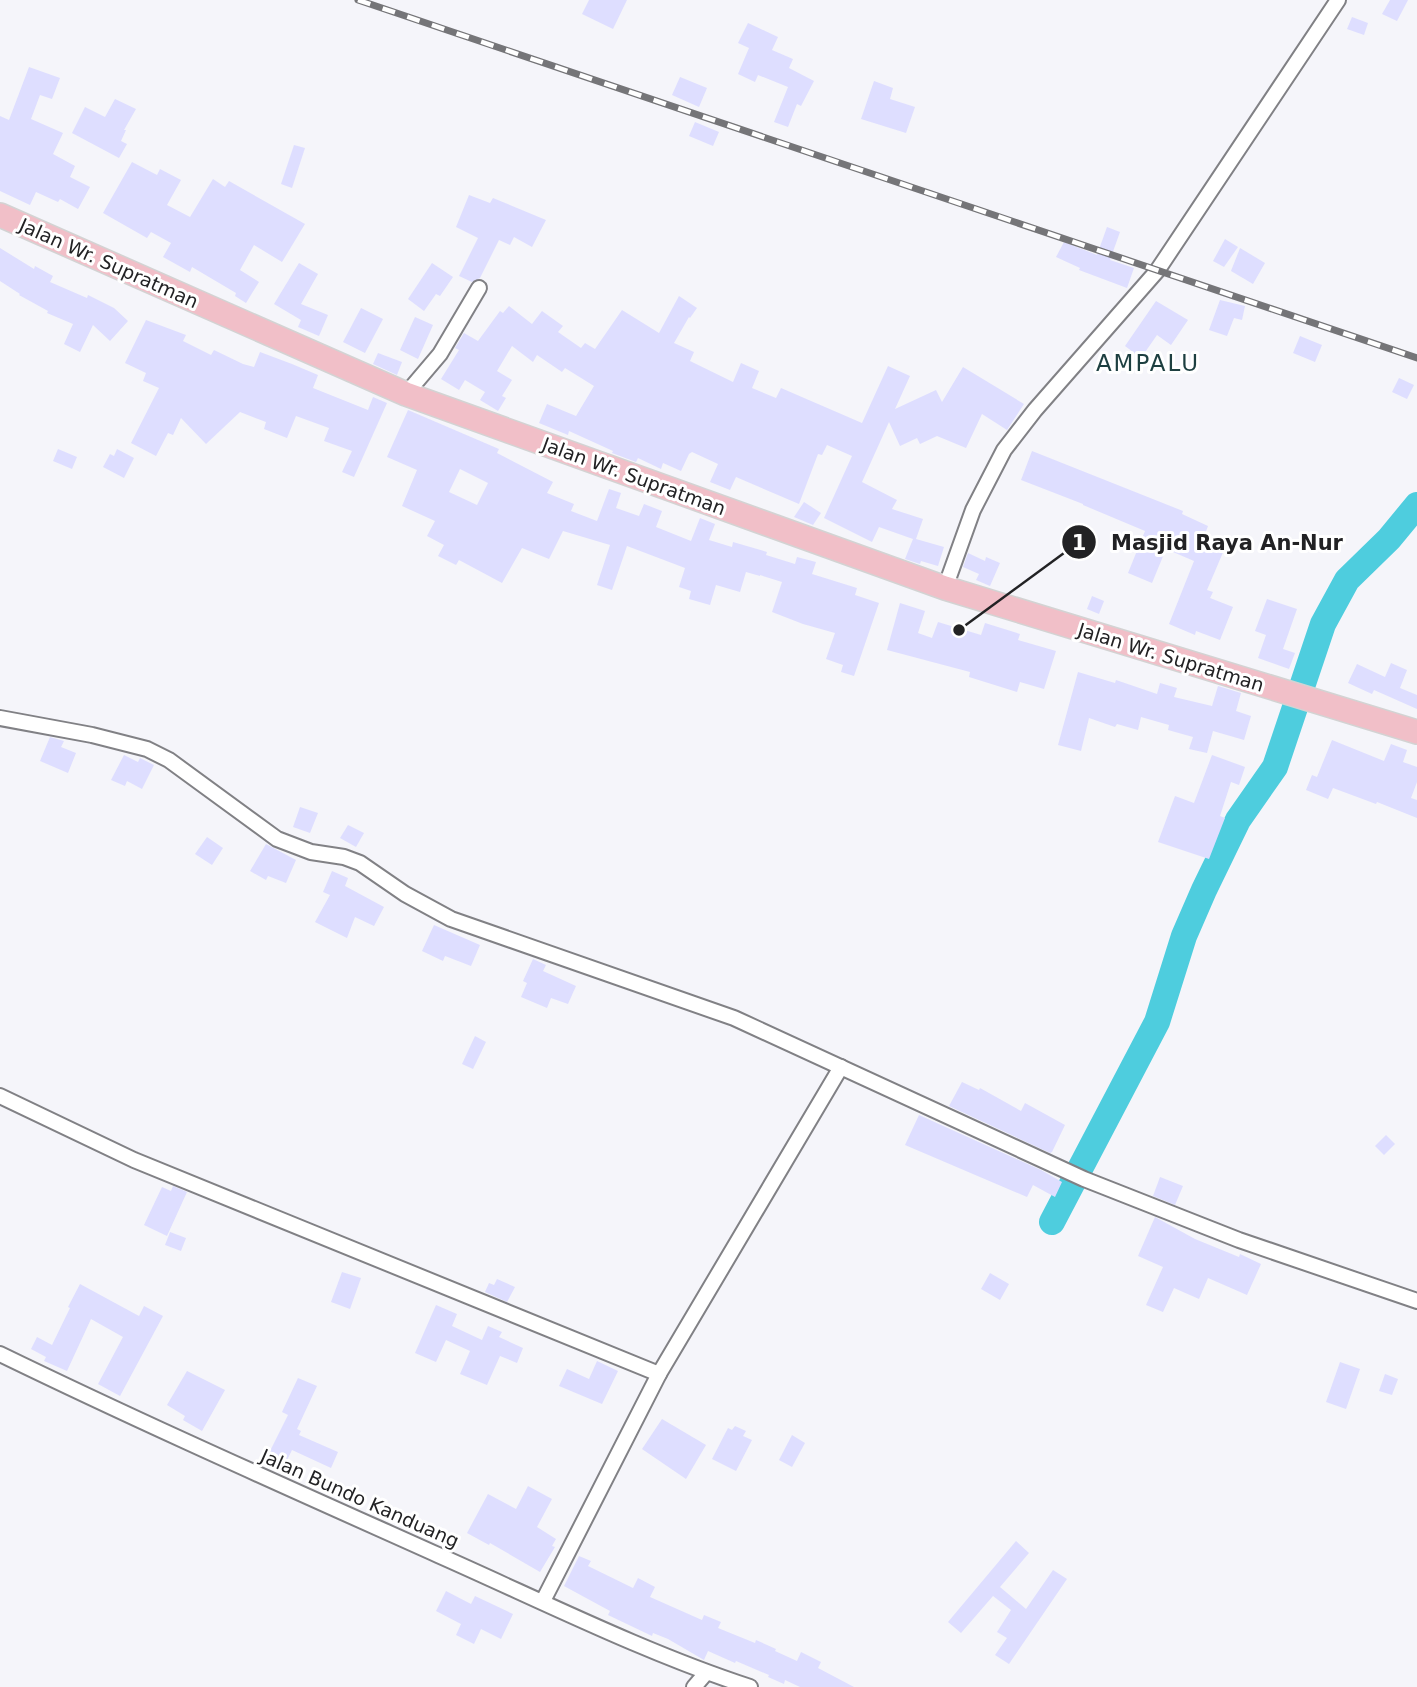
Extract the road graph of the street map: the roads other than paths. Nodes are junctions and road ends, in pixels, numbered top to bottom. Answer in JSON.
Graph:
{"nodes":[{"id":1,"x":1338,"y":0,"type":"edge"},
{"id":2,"x":0,"y":215,"type":"edge"},
{"id":3,"x":479,"y":288,"type":"dead end"},
{"id":4,"x":406,"y":394,"type":"junction"},
{"id":5,"x":945,"y":588,"type":"junction"},
{"id":6,"x":0,"y":718,"type":"edge"},
{"id":7,"x":1417,"y":732,"type":"edge"},
{"id":8,"x":841,"y":1067,"type":"junction"},
{"id":9,"x":0,"y":1096,"type":"edge"},
{"id":10,"x":1417,"y":1301,"type":"edge"},
{"id":11,"x":0,"y":1354,"type":"edge"},
{"id":12,"x":659,"y":1374,"type":"junction"},
{"id":13,"x":543,"y":1601,"type":"junction"},
{"id":14,"x":706,"y":1673,"type":"junction"},
{"id":15,"x":694,"y":1687,"type":"edge"},
{"id":16,"x":750,"y":1687,"type":"edge"}],
"edges":[{"from":1,"to":5,"type":"street"},
{"from":2,"to":4,"type":"main road","name":"Jalan Wr. Supratman"},
{"from":3,"to":4,"type":"street"},
{"from":4,"to":5,"type":"main road","name":"Jalan Wr. Supratman"},
{"from":5,"to":7,"type":"main road","name":"Jalan Wr. Supratman"},
{"from":6,"to":8,"type":"street"},
{"from":8,"to":10,"type":"street"},
{"from":8,"to":12,"type":"street"},
{"from":9,"to":12,"type":"street"},
{"from":11,"to":13,"type":"street","name":"Jalan Bundo Kanduang"},
{"from":12,"to":13,"type":"street"},
{"from":13,"to":14,"type":"street","name":"Jalan Bundo Kanduang"},
{"from":14,"to":15,"type":"street"},
{"from":14,"to":16,"type":"street","name":"Jalan Bundo Kanduang"}]}
